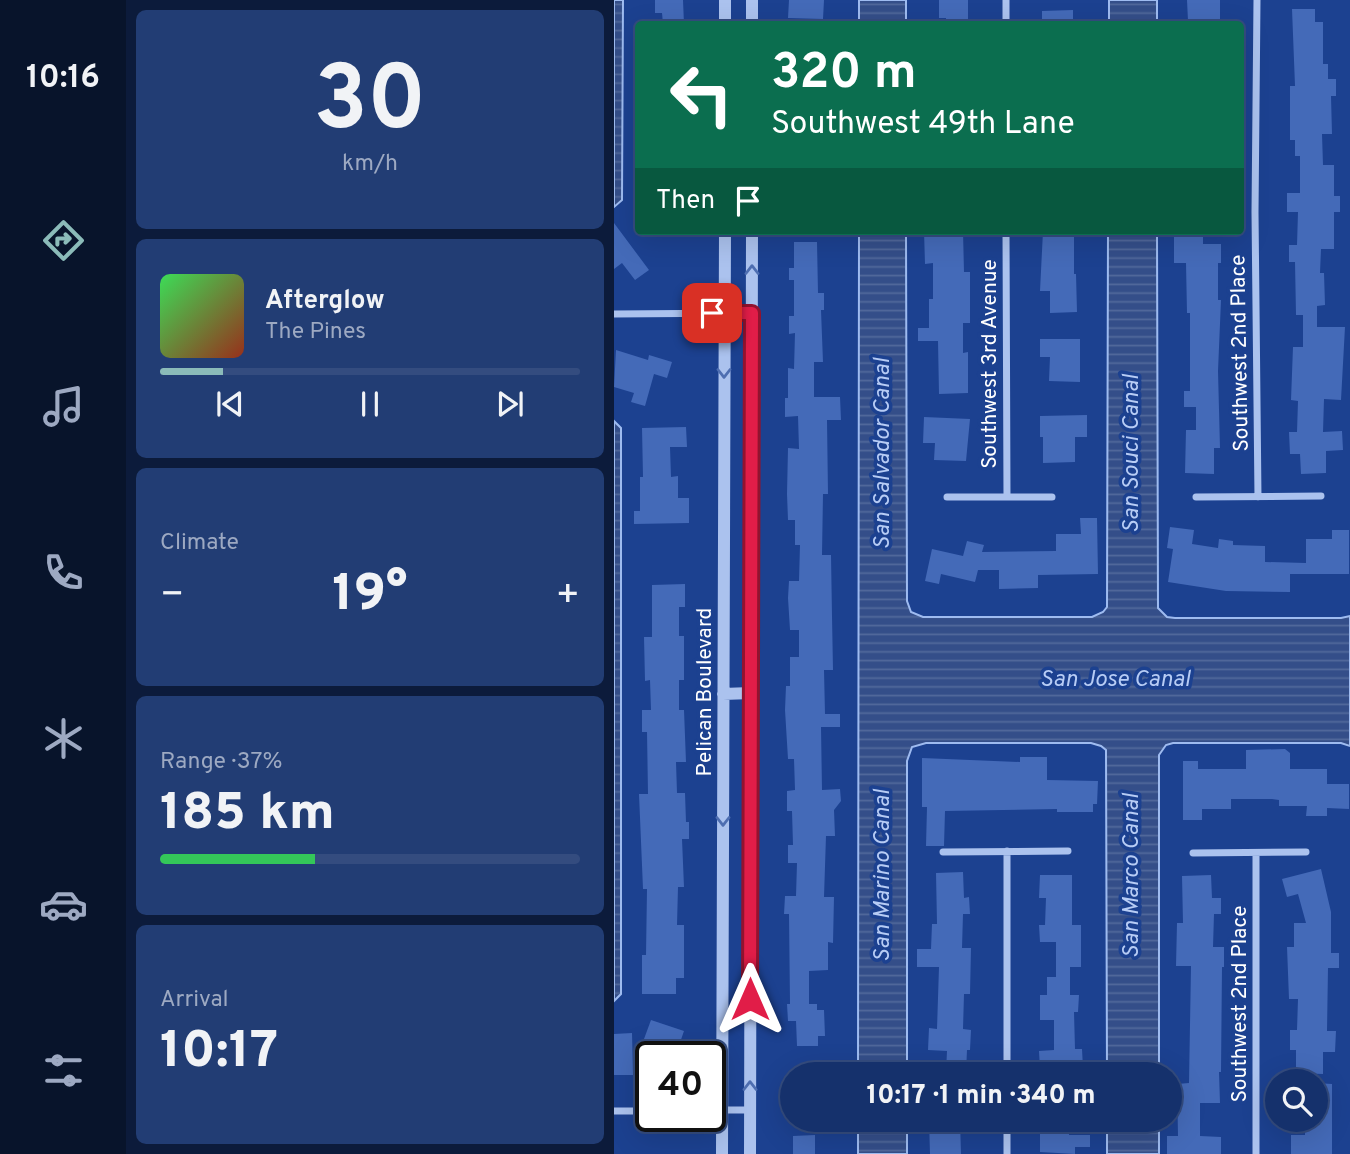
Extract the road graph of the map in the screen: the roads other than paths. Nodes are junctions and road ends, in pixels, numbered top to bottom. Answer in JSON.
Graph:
{"nodes":[{"id":1,"x":725,"y":0,"type":"edge"},
{"id":2,"x":752,"y":0,"type":"edge"},
{"id":3,"x":1006,"y":0,"type":"edge"},
{"id":4,"x":1257,"y":0,"type":"edge"},
{"id":5,"x":725,"y":21,"type":"edge"},
{"id":6,"x":752,"y":21,"type":"edge"},
{"id":7,"x":1006,"y":21,"type":"edge"},
{"id":8,"x":725,"y":235,"type":"edge"},
{"id":9,"x":752,"y":235,"type":"edge"},
{"id":10,"x":1006,"y":235,"type":"edge"},
{"id":11,"x":724,"y":313,"type":"junction"},
{"id":12,"x":752,"y":313,"type":"junction"},
{"id":13,"x":614,"y":314,"type":"edge"},
{"id":14,"x":1321,"y":496,"type":"dead end"},
{"id":15,"x":947,"y":497,"type":"dead end"},
{"id":16,"x":1007,"y":497,"type":"junction"},
{"id":17,"x":1053,"y":497,"type":"dead end"},
{"id":18,"x":1196,"y":497,"type":"dead end"},
{"id":19,"x":1258,"y":497,"type":"junction"},
{"id":20,"x":723,"y":694,"type":"junction"},
{"id":21,"x":751,"y":694,"type":"junction"},
{"id":22,"x":1007,"y":851,"type":"junction"},
{"id":23,"x":1068,"y":851,"type":"dead end"},
{"id":24,"x":943,"y":852,"type":"dead end"},
{"id":25,"x":1306,"y":852,"type":"dead end"},
{"id":26,"x":1193,"y":853,"type":"dead end"},
{"id":27,"x":1256,"y":853,"type":"junction"},
{"id":28,"x":717,"y":1041,"type":"edge"},
{"id":29,"x":1007,"y":1062,"type":"edge"},
{"id":30,"x":726,"y":1110,"type":"edge"},
{"id":31,"x":750,"y":1110,"type":"junction"},
{"id":32,"x":614,"y":1111,"type":"edge"},
{"id":33,"x":635,"y":1111,"type":"edge"},
{"id":34,"x":719,"y":1132,"type":"edge"},
{"id":35,"x":1007,"y":1132,"type":"edge"},
{"id":36,"x":722,"y":1154,"type":"edge"},
{"id":37,"x":750,"y":1154,"type":"edge"},
{"id":38,"x":1007,"y":1154,"type":"edge"},
{"id":39,"x":1256,"y":1154,"type":"edge"}],
"edges":[{"from":1,"to":5,"type":"street"},
{"from":2,"to":6,"type":"street"},
{"from":3,"to":7,"type":"street"},
{"from":4,"to":19,"type":"street","name":"Southwest 2nd Place"},
{"from":8,"to":11,"type":"street","name":"Pelican Boulevard"},
{"from":12,"to":9,"type":"street","one_way":true},
{"from":10,"to":16,"type":"street","name":"Southwest 3rd Avenue"},
{"from":11,"to":12,"type":"street"},
{"from":11,"to":13,"type":"street"},
{"from":11,"to":20,"type":"street","name":"Pelican Boulevard","one_way":true},
{"from":12,"to":21,"type":"street"},
{"from":14,"to":19,"type":"street"},
{"from":15,"to":16,"type":"street","name":"Southwest 3rd Avenue"},
{"from":16,"to":17,"type":"street","name":"Southwest 3rd Avenue"},
{"from":18,"to":19,"type":"street"},
{"from":20,"to":21,"type":"street"},
{"from":20,"to":28,"type":"street","name":"Pelican Boulevard","one_way":true},
{"from":31,"to":21,"type":"street","one_way":true},
{"from":22,"to":23,"type":"street"},
{"from":22,"to":24,"type":"street"},
{"from":22,"to":29,"type":"street"},
{"from":25,"to":27,"type":"street"},
{"from":26,"to":27,"type":"street"},
{"from":27,"to":39,"type":"street","name":"Southwest 2nd Place"},
{"from":30,"to":31,"type":"street"},
{"from":31,"to":37,"type":"street"},
{"from":32,"to":33,"type":"street"},
{"from":34,"to":36,"type":"street","name":"Pelican Boulevard"},
{"from":35,"to":38,"type":"street"}]}
